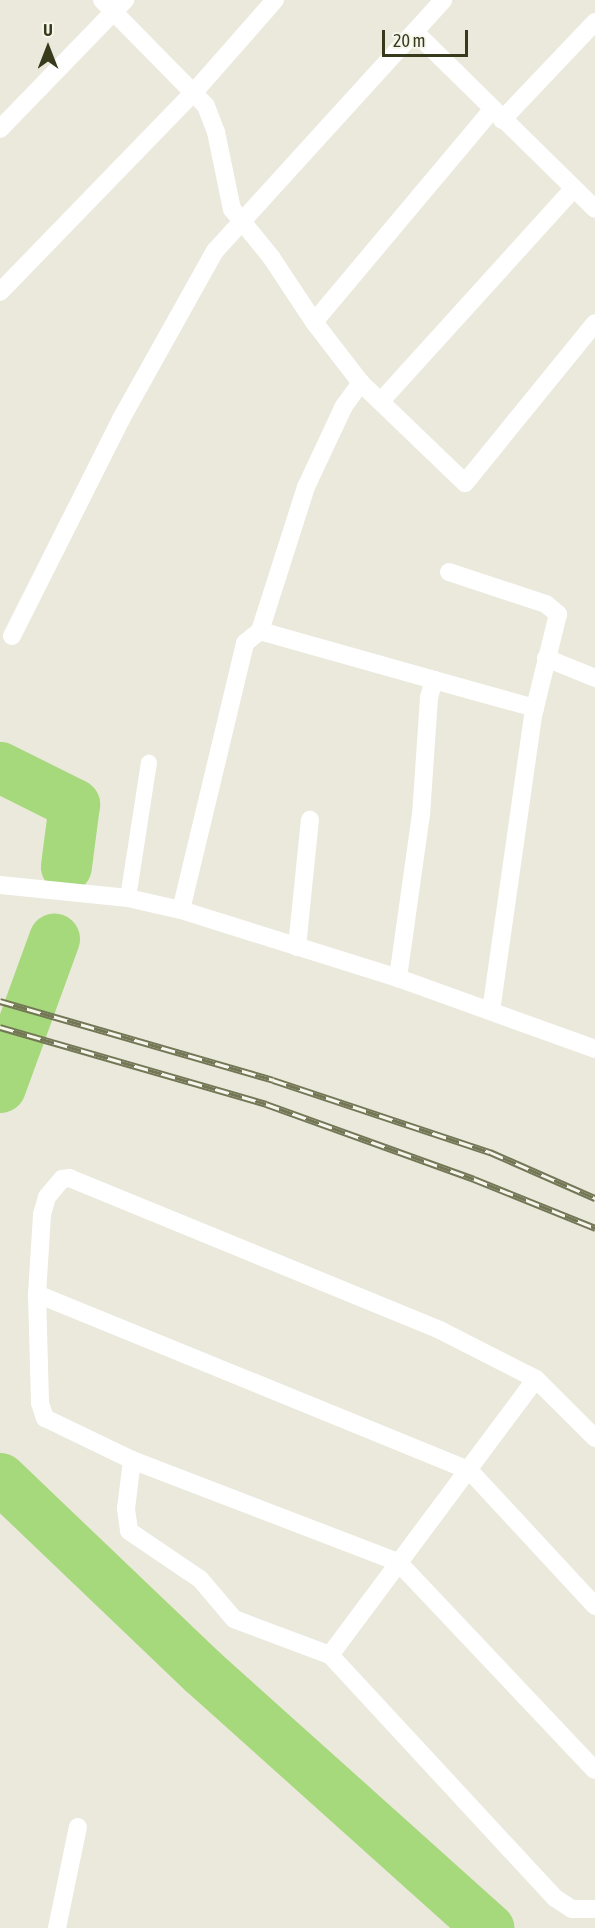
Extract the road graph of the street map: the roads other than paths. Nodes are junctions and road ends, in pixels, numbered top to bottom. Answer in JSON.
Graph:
{"nodes":[{"id":1,"x":275,"y":0,"type":"edge"},
{"id":2,"x":443,"y":0,"type":"edge"},
{"id":3,"x":114,"y":4,"type":"edge"},
{"id":4,"x":595,"y":22,"type":"edge"},
{"id":5,"x":414,"y":32,"type":"junction"},
{"id":6,"x":195,"y":91,"type":"junction"},
{"id":7,"x":497,"y":115,"type":"junction"},
{"id":8,"x":0,"y":129,"type":"edge"},
{"id":9,"x":574,"y":188,"type":"junction"},
{"id":10,"x":595,"y":208,"type":"edge"},
{"id":11,"x":240,"y":223,"type":"junction"},
{"id":12,"x":0,"y":292,"type":"edge"},
{"id":13,"x":314,"y":322,"type":"junction"},
{"id":14,"x":595,"y":323,"type":"edge"},
{"id":15,"x":361,"y":383,"type":"junction"},
{"id":16,"x":381,"y":401,"type":"junction"},
{"id":17,"x":449,"y":572,"type":"dead end"},
{"id":18,"x":260,"y":631,"type":"junction"},
{"id":19,"x":12,"y":636,"type":"dead end"},
{"id":20,"x":546,"y":658,"type":"junction"},
{"id":21,"x":595,"y":678,"type":"edge"},
{"id":22,"x":434,"y":680,"type":"junction"},
{"id":23,"x":535,"y":708,"type":"junction"},
{"id":24,"x":149,"y":763,"type":"dead end"},
{"id":25,"x":310,"y":820,"type":"dead end"},
{"id":26,"x":0,"y":885,"type":"edge"},
{"id":27,"x":128,"y":898,"type":"junction"},
{"id":28,"x":181,"y":910,"type":"junction"},
{"id":29,"x":297,"y":947,"type":"junction"},
{"id":30,"x":398,"y":978,"type":"junction"},
{"id":31,"x":491,"y":1010,"type":"junction"},
{"id":32,"x":595,"y":1049,"type":"edge"},
{"id":33,"x":37,"y":1294,"type":"junction"},
{"id":34,"x":536,"y":1378,"type":"junction"},
{"id":35,"x":595,"y":1438,"type":"edge"},
{"id":36,"x":132,"y":1460,"type":"junction"},
{"id":37,"x":470,"y":1470,"type":"junction"},
{"id":38,"x":398,"y":1562,"type":"junction"},
{"id":39,"x":595,"y":1606,"type":"edge"},
{"id":40,"x":330,"y":1654,"type":"junction"},
{"id":41,"x":595,"y":1770,"type":"edge"},
{"id":42,"x":78,"y":1827,"type":"dead end"},
{"id":43,"x":595,"y":1909,"type":"edge"},
{"id":44,"x":57,"y":1928,"type":"edge"}],
"edges":[{"from":1,"to":6,"type":"street"},
{"from":2,"to":5,"type":"street"},
{"from":3,"to":6,"type":"street"},
{"from":3,"to":8,"type":"street"},
{"from":4,"to":7,"type":"street"},
{"from":5,"to":7,"type":"street"},
{"from":5,"to":11,"type":"street"},
{"from":6,"to":11,"type":"street"},
{"from":6,"to":12,"type":"street"},
{"from":7,"to":9,"type":"street"},
{"from":7,"to":13,"type":"street"},
{"from":9,"to":10,"type":"street"},
{"from":9,"to":16,"type":"street"},
{"from":11,"to":13,"type":"street"},
{"from":11,"to":19,"type":"street"},
{"from":13,"to":15,"type":"street"},
{"from":14,"to":16,"type":"street"},
{"from":15,"to":16,"type":"street"},
{"from":15,"to":18,"type":"street"},
{"from":17,"to":20,"type":"street"},
{"from":18,"to":22,"type":"street"},
{"from":18,"to":28,"type":"street"},
{"from":20,"to":21,"type":"street"},
{"from":20,"to":23,"type":"street"},
{"from":22,"to":23,"type":"street"},
{"from":22,"to":30,"type":"street"},
{"from":23,"to":31,"type":"street"},
{"from":24,"to":27,"type":"lane"},
{"from":25,"to":29,"type":"street"},
{"from":26,"to":27,"type":"street"},
{"from":27,"to":28,"type":"street"},
{"from":28,"to":29,"type":"street"},
{"from":29,"to":30,"type":"street"},
{"from":30,"to":31,"type":"street"},
{"from":31,"to":32,"type":"street"},
{"from":33,"to":34,"type":"street"},
{"from":33,"to":36,"type":"street"},
{"from":33,"to":37,"type":"street"},
{"from":34,"to":35,"type":"street"},
{"from":34,"to":37,"type":"street"},
{"from":36,"to":38,"type":"street"},
{"from":36,"to":40,"type":"street"},
{"from":37,"to":38,"type":"street"},
{"from":37,"to":39,"type":"street"},
{"from":38,"to":40,"type":"street"},
{"from":38,"to":41,"type":"street"},
{"from":40,"to":43,"type":"street"},
{"from":42,"to":44,"type":"street"}]}
